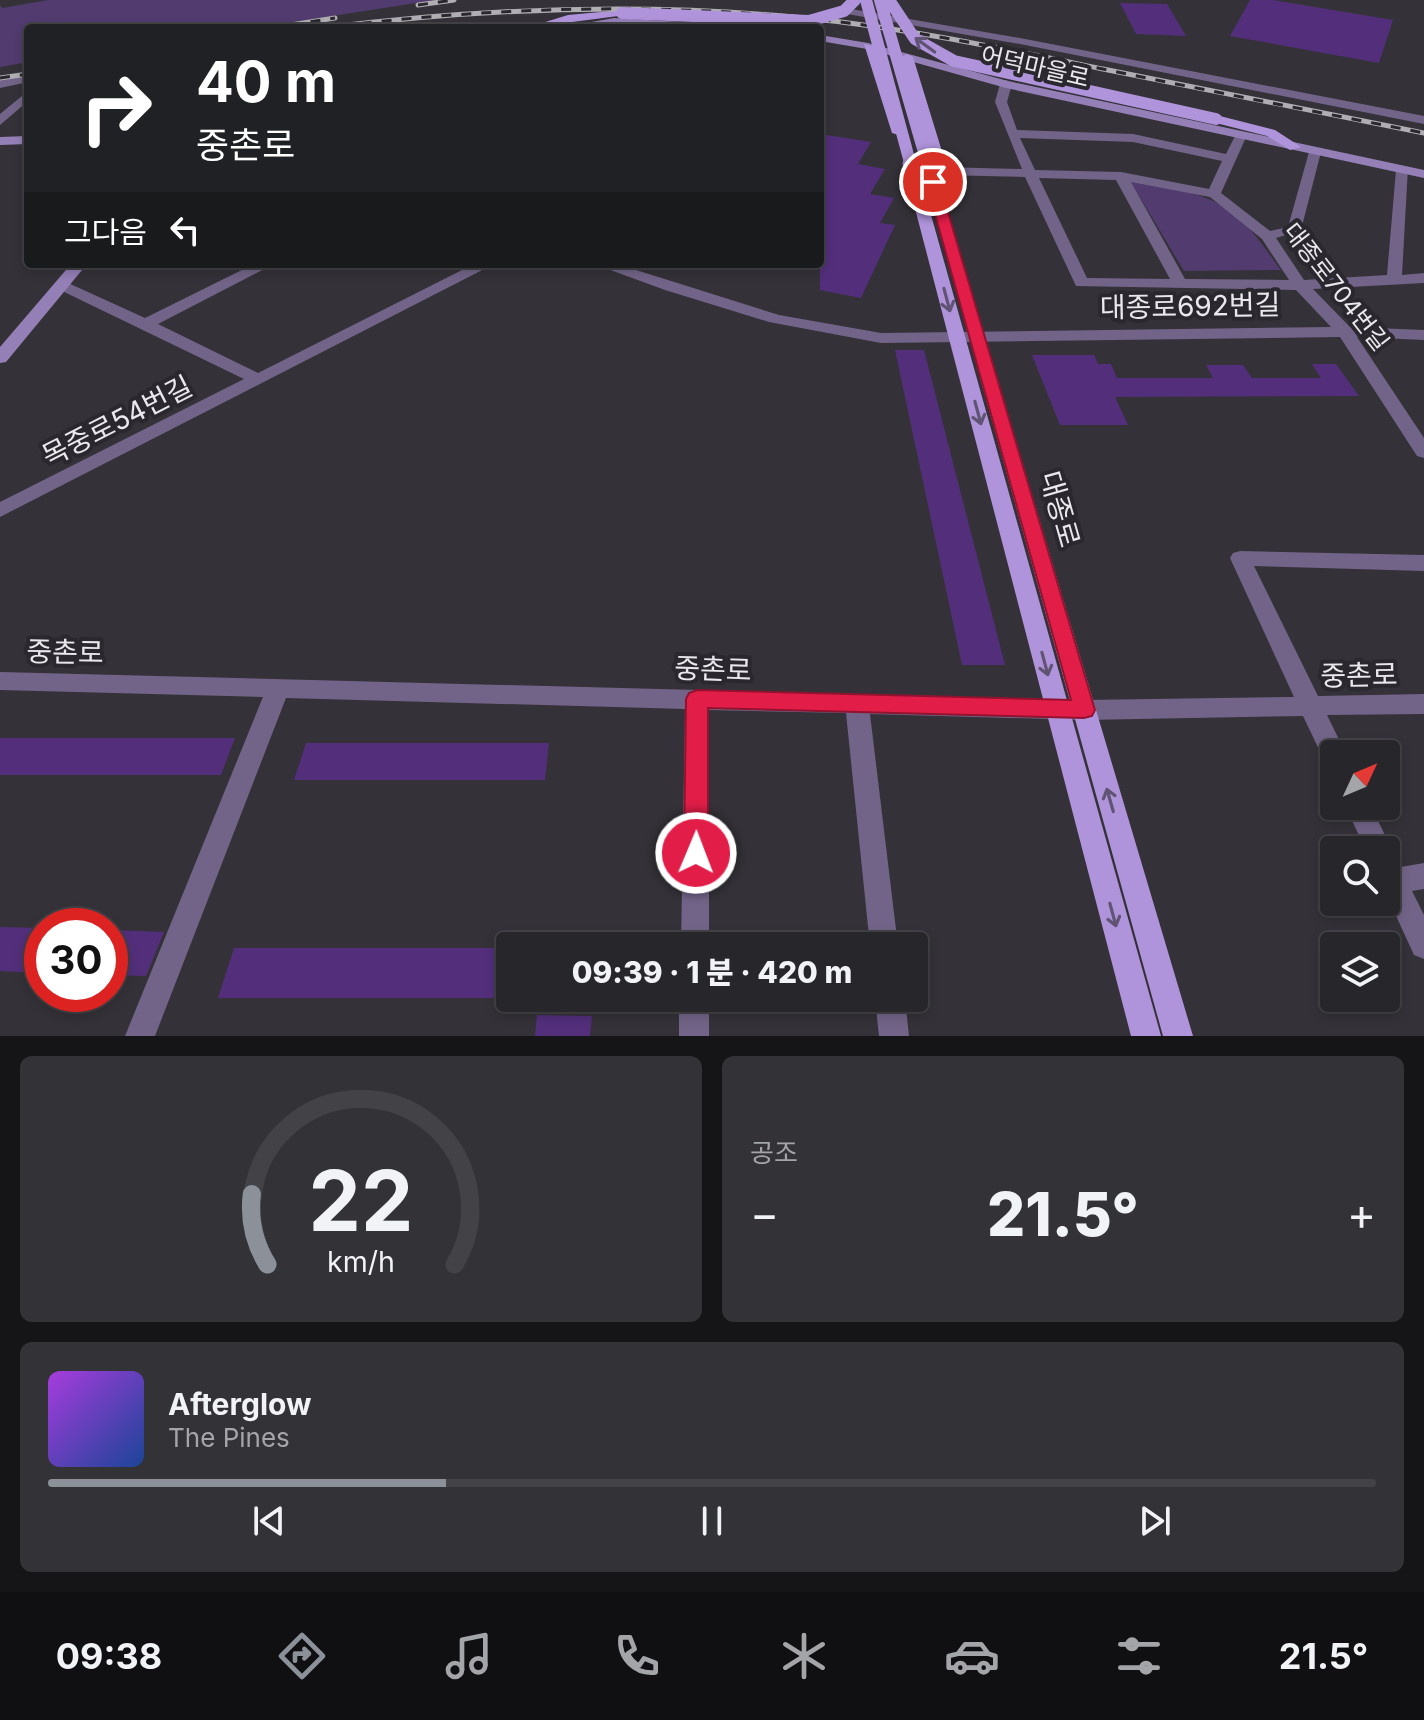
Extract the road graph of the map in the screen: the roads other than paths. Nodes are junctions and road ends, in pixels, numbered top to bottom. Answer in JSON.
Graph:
{"nodes":[{"id":1,"x":866,"y":0,"type":"edge"},
{"id":2,"x":880,"y":0,"type":"edge"},
{"id":3,"x":889,"y":0,"type":"edge"},
{"id":4,"x":853,"y":6,"type":"edge"},
{"id":5,"x":546,"y":24,"type":"edge"},
{"id":6,"x":592,"y":24,"type":"edge"},
{"id":7,"x":664,"y":24,"type":"edge"},
{"id":8,"x":824,"y":39,"type":"edge"},
{"id":9,"x":868,"y":46,"type":"junction"},
{"id":10,"x":907,"y":57,"type":"junction"},
{"id":11,"x":24,"y":80,"type":"edge"},
{"id":12,"x":0,"y":84,"type":"edge"},
{"id":13,"x":1006,"y":84,"type":"junction"},
{"id":14,"x":24,"y":99,"type":"edge"},
{"id":15,"x":1424,"y":120,"type":"edge"},
{"id":16,"x":0,"y":121,"type":"edge"},
{"id":17,"x":1012,"y":134,"type":"junction"},
{"id":18,"x":1241,"y":135,"type":"junction"},
{"id":19,"x":24,"y":140,"type":"edge"},
{"id":20,"x":0,"y":141,"type":"edge"},
{"id":21,"x":1295,"y":147,"type":"junction"},
{"id":22,"x":1315,"y":152,"type":"junction"},
{"id":23,"x":1230,"y":159,"type":"junction"},
{"id":24,"x":1403,"y":170,"type":"junction"},
{"id":25,"x":941,"y":171,"type":"junction"},
{"id":26,"x":1029,"y":173,"type":"junction"},
{"id":27,"x":1424,"y":174,"type":"edge"},
{"id":28,"x":1121,"y":176,"type":"junction"},
{"id":29,"x":1214,"y":194,"type":"junction"},
{"id":30,"x":921,"y":202,"type":"junction"},
{"id":31,"x":938,"y":202,"type":"junction"},
{"id":32,"x":1267,"y":236,"type":"junction"},
{"id":33,"x":76,"y":268,"type":"edge"},
{"id":34,"x":258,"y":268,"type":"edge"},
{"id":35,"x":478,"y":268,"type":"edge"},
{"id":36,"x":615,"y":268,"type":"edge"},
{"id":37,"x":1394,"y":278,"type":"junction"},
{"id":38,"x":1424,"y":278,"type":"edge"},
{"id":39,"x":1180,"y":284,"type":"junction"},
{"id":40,"x":61,"y":285,"type":"junction"},
{"id":41,"x":1300,"y":285,"type":"junction"},
{"id":42,"x":145,"y":324,"type":"junction"},
{"id":43,"x":1345,"y":332,"type":"junction"},
{"id":44,"x":1424,"y":335,"type":"edge"},
{"id":45,"x":967,"y":337,"type":"junction"},
{"id":46,"x":0,"y":358,"type":"edge"},
{"id":47,"x":257,"y":379,"type":"junction"},
{"id":48,"x":1422,"y":447,"type":"edge"},
{"id":49,"x":0,"y":510,"type":"edge"},
{"id":50,"x":1424,"y":563,"type":"edge"},
{"id":51,"x":0,"y":681,"type":"edge"},
{"id":52,"x":279,"y":687,"type":"junction"},
{"id":53,"x":697,"y":699,"type":"junction"},
{"id":54,"x":857,"y":703,"type":"junction"},
{"id":55,"x":1424,"y":704,"type":"edge"},
{"id":56,"x":1311,"y":705,"type":"junction"},
{"id":57,"x":1071,"y":709,"type":"junction"},
{"id":58,"x":1327,"y":740,"type":"edge"},
{"id":59,"x":1400,"y":874,"type":"edge"},
{"id":60,"x":1424,"y":876,"type":"edge"},
{"id":61,"x":1400,"y":894,"type":"edge"},
{"id":62,"x":695,"y":932,"type":"edge"},
{"id":63,"x":882,"y":932,"type":"edge"},
{"id":64,"x":1424,"y":945,"type":"edge"},
{"id":65,"x":694,"y":1012,"type":"edge"},
{"id":66,"x":891,"y":1012,"type":"edge"},
{"id":67,"x":140,"y":1036,"type":"edge"},
{"id":68,"x":694,"y":1036,"type":"edge"},
{"id":69,"x":894,"y":1036,"type":"edge"},
{"id":70,"x":1146,"y":1036,"type":"edge"},
{"id":71,"x":1178,"y":1036,"type":"edge"}],
"edges":[{"from":1,"to":30,"type":"main road","name":"대종로","bridge":true},
{"from":2,"to":31,"type":"main road","name":"대종로","bridge":true},
{"from":21,"to":3,"type":"main road","one_way":true,"bridge":true},
{"from":4,"to":5,"type":"main road","bridge":true},
{"from":4,"to":15,"type":"street"},
{"from":6,"to":7,"type":"main road"},
{"from":8,"to":9,"type":"main road","name":"어덕마을로"},
{"from":9,"to":10,"type":"main road","name":"어덕마을로"},
{"from":9,"to":30,"type":"main road"},
{"from":10,"to":13,"type":"main road","name":"어덕마을로"},
{"from":10,"to":25,"type":"main road"},
{"from":11,"to":12,"type":"street"},
{"from":13,"to":17,"type":"street"},
{"from":13,"to":18,"type":"main road","name":"어덕마을로"},
{"from":14,"to":16,"type":"street"},
{"from":17,"to":23,"type":"street"},
{"from":17,"to":26,"type":"street"},
{"from":18,"to":21,"type":"main road","name":"어덕마을로"},
{"from":18,"to":23,"type":"street"},
{"from":19,"to":20,"type":"main road"},
{"from":21,"to":22,"type":"main road","name":"어덕마을로"},
{"from":22,"to":24,"type":"main road","name":"어덕마을로"},
{"from":22,"to":32,"type":"street"},
{"from":23,"to":29,"type":"street"},
{"from":24,"to":27,"type":"main road","name":"어덕마을로"},
{"from":24,"to":37,"type":"street"},
{"from":25,"to":26,"type":"street","name":"대종로704번길"},
{"from":25,"to":31,"type":"main road"},
{"from":26,"to":28,"type":"street","name":"대종로704번길"},
{"from":26,"to":39,"type":"street"},
{"from":28,"to":29,"type":"street","name":"대종로704번길"},
{"from":28,"to":39,"type":"street"},
{"from":29,"to":32,"type":"street","name":"대종로704번길"},
{"from":30,"to":45,"type":"main road","name":"대종로","one_way":true},
{"from":31,"to":45,"type":"main road","name":"대종로"},
{"from":32,"to":41,"type":"street","name":"대종로704번길"},
{"from":33,"to":40,"type":"main road"},
{"from":34,"to":42,"type":"street"},
{"from":35,"to":47,"type":"street","name":"목중로54번길"},
{"from":36,"to":45,"type":"street","name":"대종로692번길"},
{"from":37,"to":38,"type":"street"},
{"from":37,"to":41,"type":"street"},
{"from":39,"to":41,"type":"street"},
{"from":40,"to":42,"type":"street","name":"목중로54번길"},
{"from":40,"to":46,"type":"main road"},
{"from":41,"to":43,"type":"street","name":"대종로704번길"},
{"from":42,"to":47,"type":"street","name":"목중로54번길"},
{"from":43,"to":44,"type":"street","name":"대종로692번길"},
{"from":43,"to":45,"type":"street","name":"대종로692번길"},
{"from":43,"to":48,"type":"street","name":"대종로704번길"},
{"from":45,"to":57,"type":"main road","name":"대종로"},
{"from":47,"to":49,"type":"street","name":"목중로54번길"},
{"from":50,"to":56,"type":"street"},
{"from":51,"to":52,"type":"street","name":"중촌로"},
{"from":52,"to":53,"type":"street","name":"중촌로"},
{"from":52,"to":67,"type":"street"},
{"from":53,"to":54,"type":"street","name":"중촌로"},
{"from":53,"to":62,"type":"street"},
{"from":54,"to":57,"type":"street","name":"중촌로"},
{"from":54,"to":63,"type":"street"},
{"from":55,"to":56,"type":"street","name":"중촌로"},
{"from":56,"to":57,"type":"street","name":"중촌로"},
{"from":56,"to":58,"type":"street"},
{"from":57,"to":70,"type":"main road","name":"대종로","one_way":true},
{"from":71,"to":57,"type":"main road","name":"대종로","one_way":true},
{"from":59,"to":60,"type":"street"},
{"from":61,"to":64,"type":"street"},
{"from":65,"to":68,"type":"street"},
{"from":66,"to":69,"type":"street"}]}
